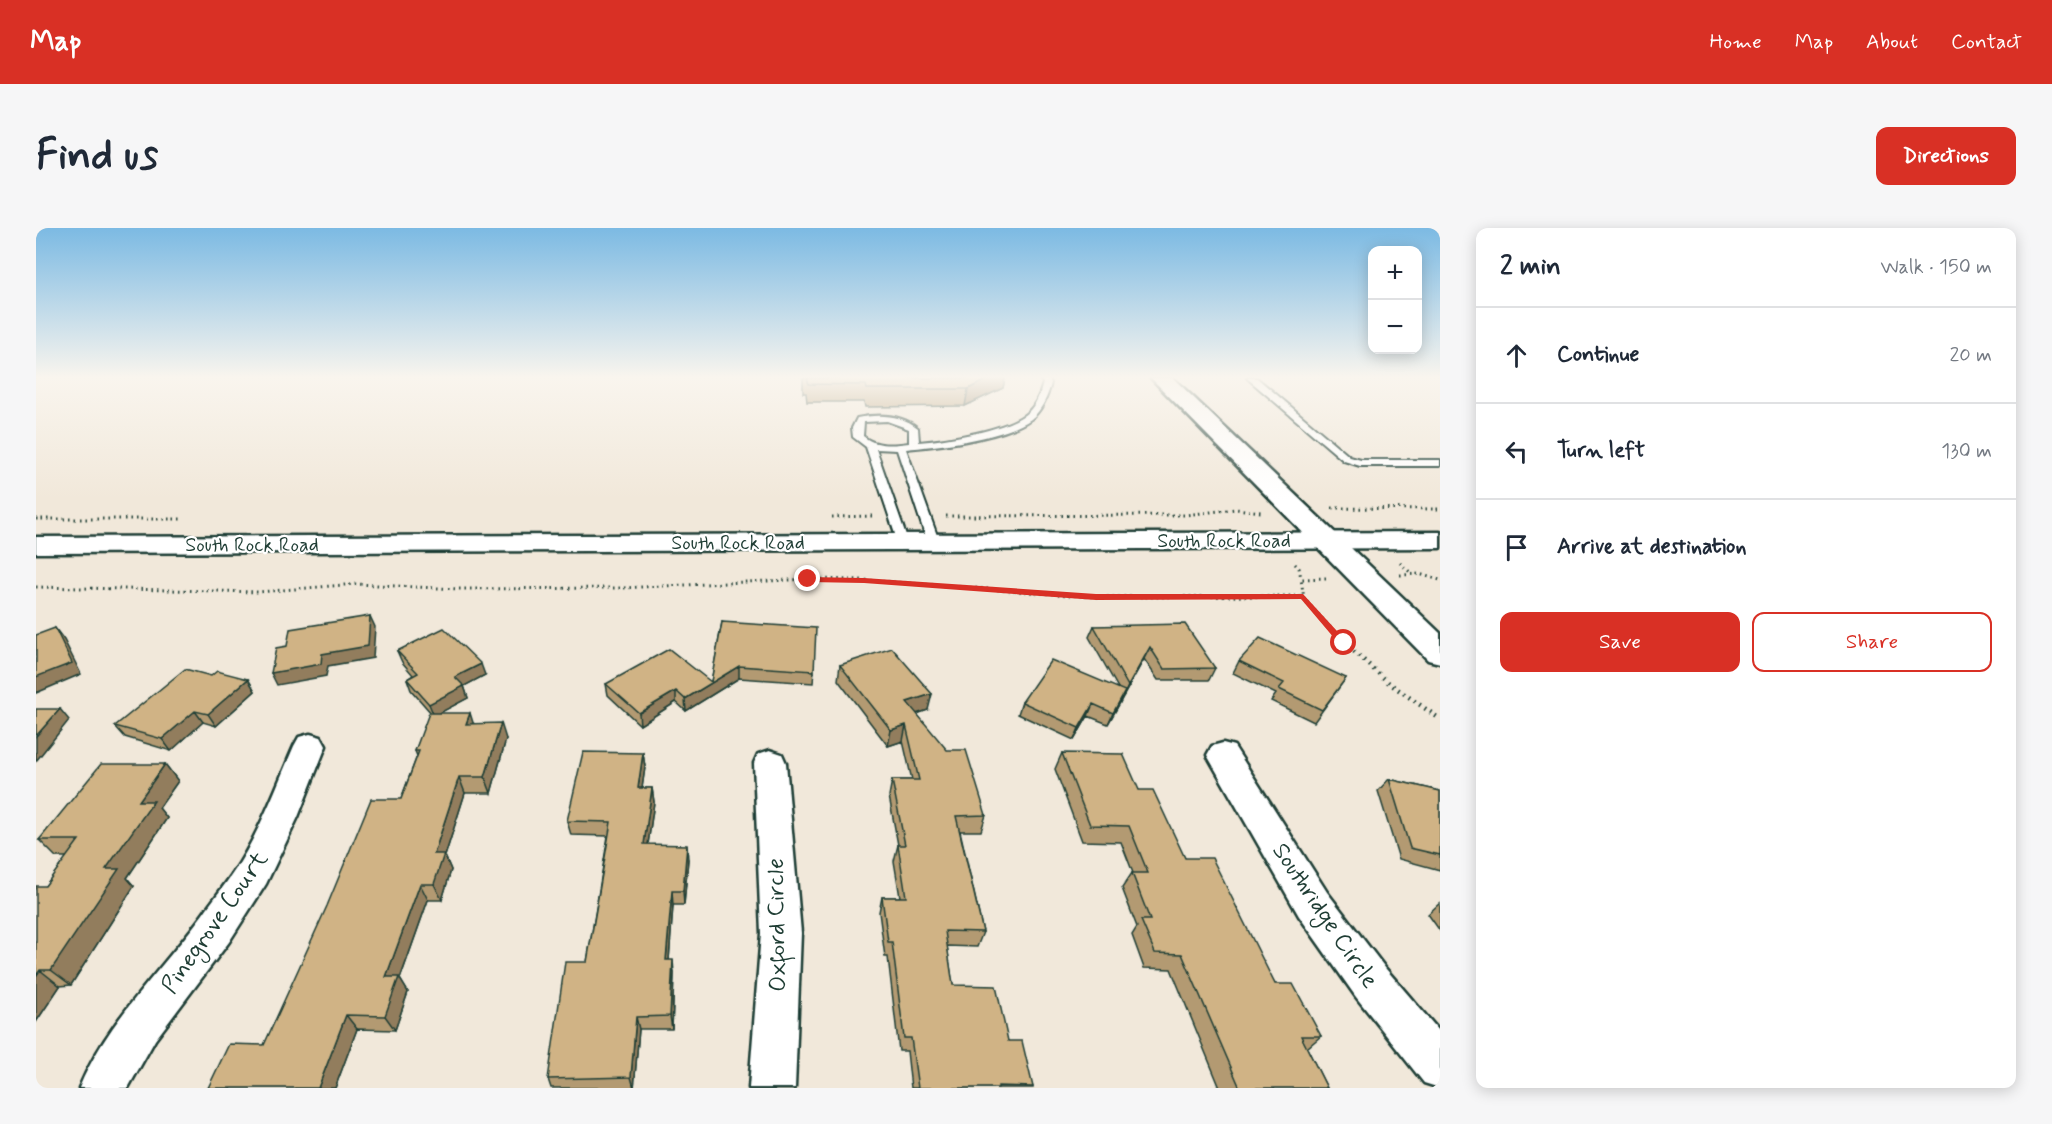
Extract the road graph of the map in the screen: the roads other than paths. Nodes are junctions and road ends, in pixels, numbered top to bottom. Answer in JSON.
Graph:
{"nodes":[{"id":1,"x":873,"y":418,"type":"edge"},
{"id":2,"x":891,"y":418,"type":"edge"},
{"id":3,"x":1028,"y":418,"type":"edge"},
{"id":4,"x":1202,"y":418,"type":"edge"},
{"id":5,"x":1299,"y":418,"type":"edge"},
{"id":6,"x":914,"y":445,"type":"junction"},
{"id":7,"x":870,"y":446,"type":"junction"},
{"id":8,"x":900,"y":446,"type":"junction"},
{"id":9,"x":1440,"y":463,"type":"edge"},
{"id":10,"x":1326,"y":540,"type":"junction"},
{"id":11,"x":1440,"y":540,"type":"edge"},
{"id":12,"x":902,"y":541,"type":"junction"},
{"id":13,"x":933,"y":541,"type":"junction"},
{"id":14,"x":36,"y":545,"type":"edge"},
{"id":15,"x":1440,"y":652,"type":"edge"},
{"id":16,"x":310,"y":746,"type":"dead end"},
{"id":17,"x":1223,"y":755,"type":"dead end"},
{"id":18,"x":770,"y":763,"type":"dead end"},
{"id":19,"x":1440,"y":1067,"type":"edge"},
{"id":20,"x":102,"y":1088,"type":"edge"},
{"id":21,"x":772,"y":1088,"type":"edge"}],
"edges":[{"from":1,"to":7,"type":"lane"},
{"from":2,"to":6,"type":"lane"},
{"from":3,"to":6,"type":"lane"},
{"from":4,"to":10,"type":"main road"},
{"from":5,"to":9,"type":"lane"},
{"from":6,"to":8,"type":"lane"},
{"from":7,"to":8,"type":"lane"},
{"from":7,"to":12,"type":"lane"},
{"from":8,"to":13,"type":"lane"},
{"from":10,"to":11,"type":"main road","name":"South Rock Road"},
{"from":10,"to":13,"type":"main road","name":"South Rock Road"},
{"from":10,"to":15,"type":"main road"},
{"from":12,"to":13,"type":"main road","name":"South Rock Road"},
{"from":12,"to":14,"type":"main road","name":"South Rock Road"},
{"from":16,"to":20,"type":"street","name":"Pinegrove Court"},
{"from":17,"to":19,"type":"street","name":"Southridge Circle"},
{"from":18,"to":21,"type":"street","name":"Oxford Circle"}]}
